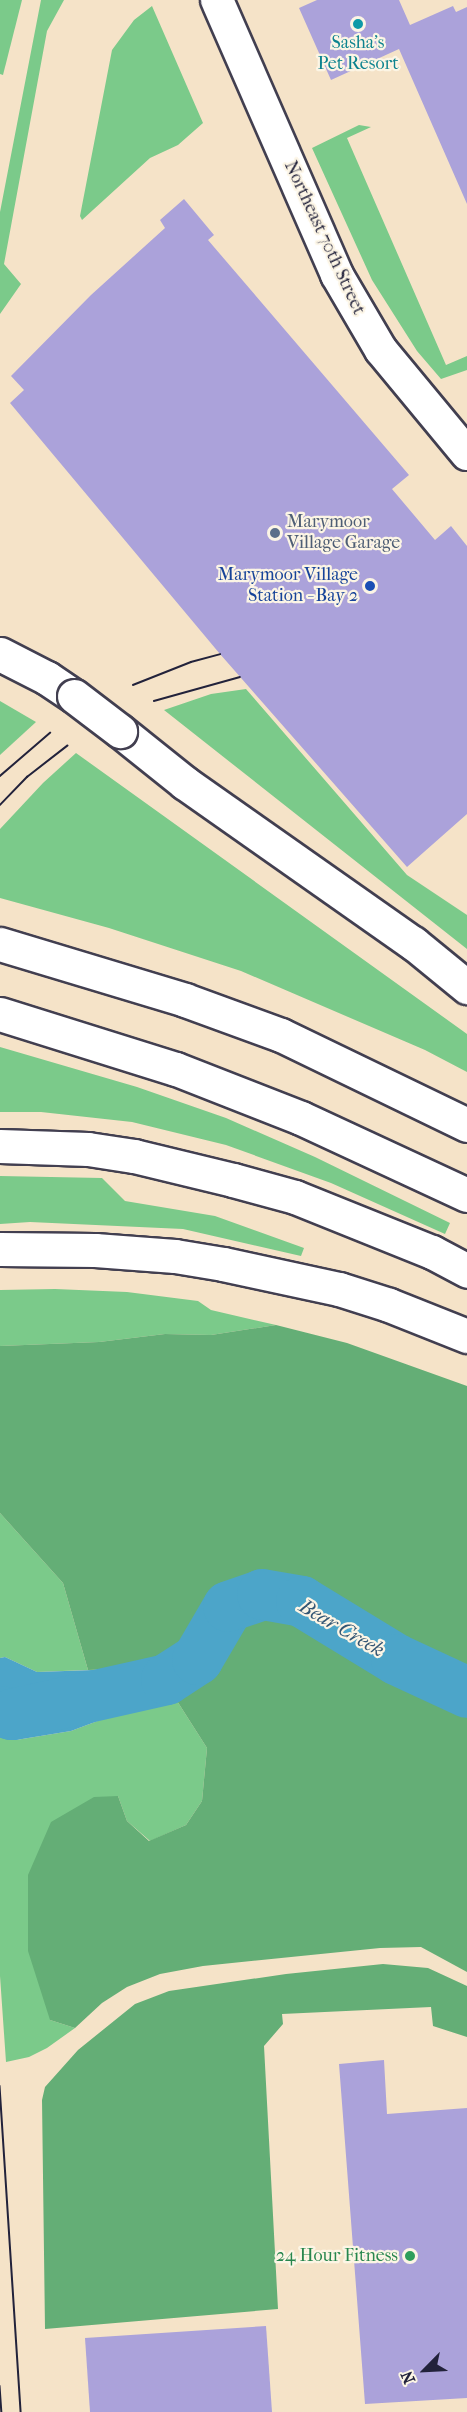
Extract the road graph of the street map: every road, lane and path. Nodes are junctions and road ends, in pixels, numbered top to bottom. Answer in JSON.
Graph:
{"nodes":[{"id":1,"x":217,"y":0,"type":"edge"},
{"id":2,"x":467,"y":454,"type":"edge"},
{"id":3,"x":0,"y":654,"type":"edge"},
{"id":4,"x":3,"y":945,"type":"edge"},
{"id":5,"x":467,"y":987,"type":"edge"},
{"id":6,"x":4,"y":1015,"type":"edge"},
{"id":7,"x":467,"y":1125,"type":"edge"},
{"id":8,"x":4,"y":1146,"type":"edge"},
{"id":9,"x":467,"y":1195,"type":"edge"},
{"id":10,"x":0,"y":1249,"type":"edge"},
{"id":11,"x":467,"y":1271,"type":"edge"},
{"id":12,"x":467,"y":1336,"type":"edge"}],
"edges":[{"from":1,"to":2,"type":"street","name":"Northeast 70th Street"},
{"from":3,"to":5,"type":"highway","bridge":true},
{"from":4,"to":7,"type":"highway"},
{"from":6,"to":9,"type":"highway"},
{"from":8,"to":11,"type":"highway"},
{"from":10,"to":12,"type":"highway"}]}
